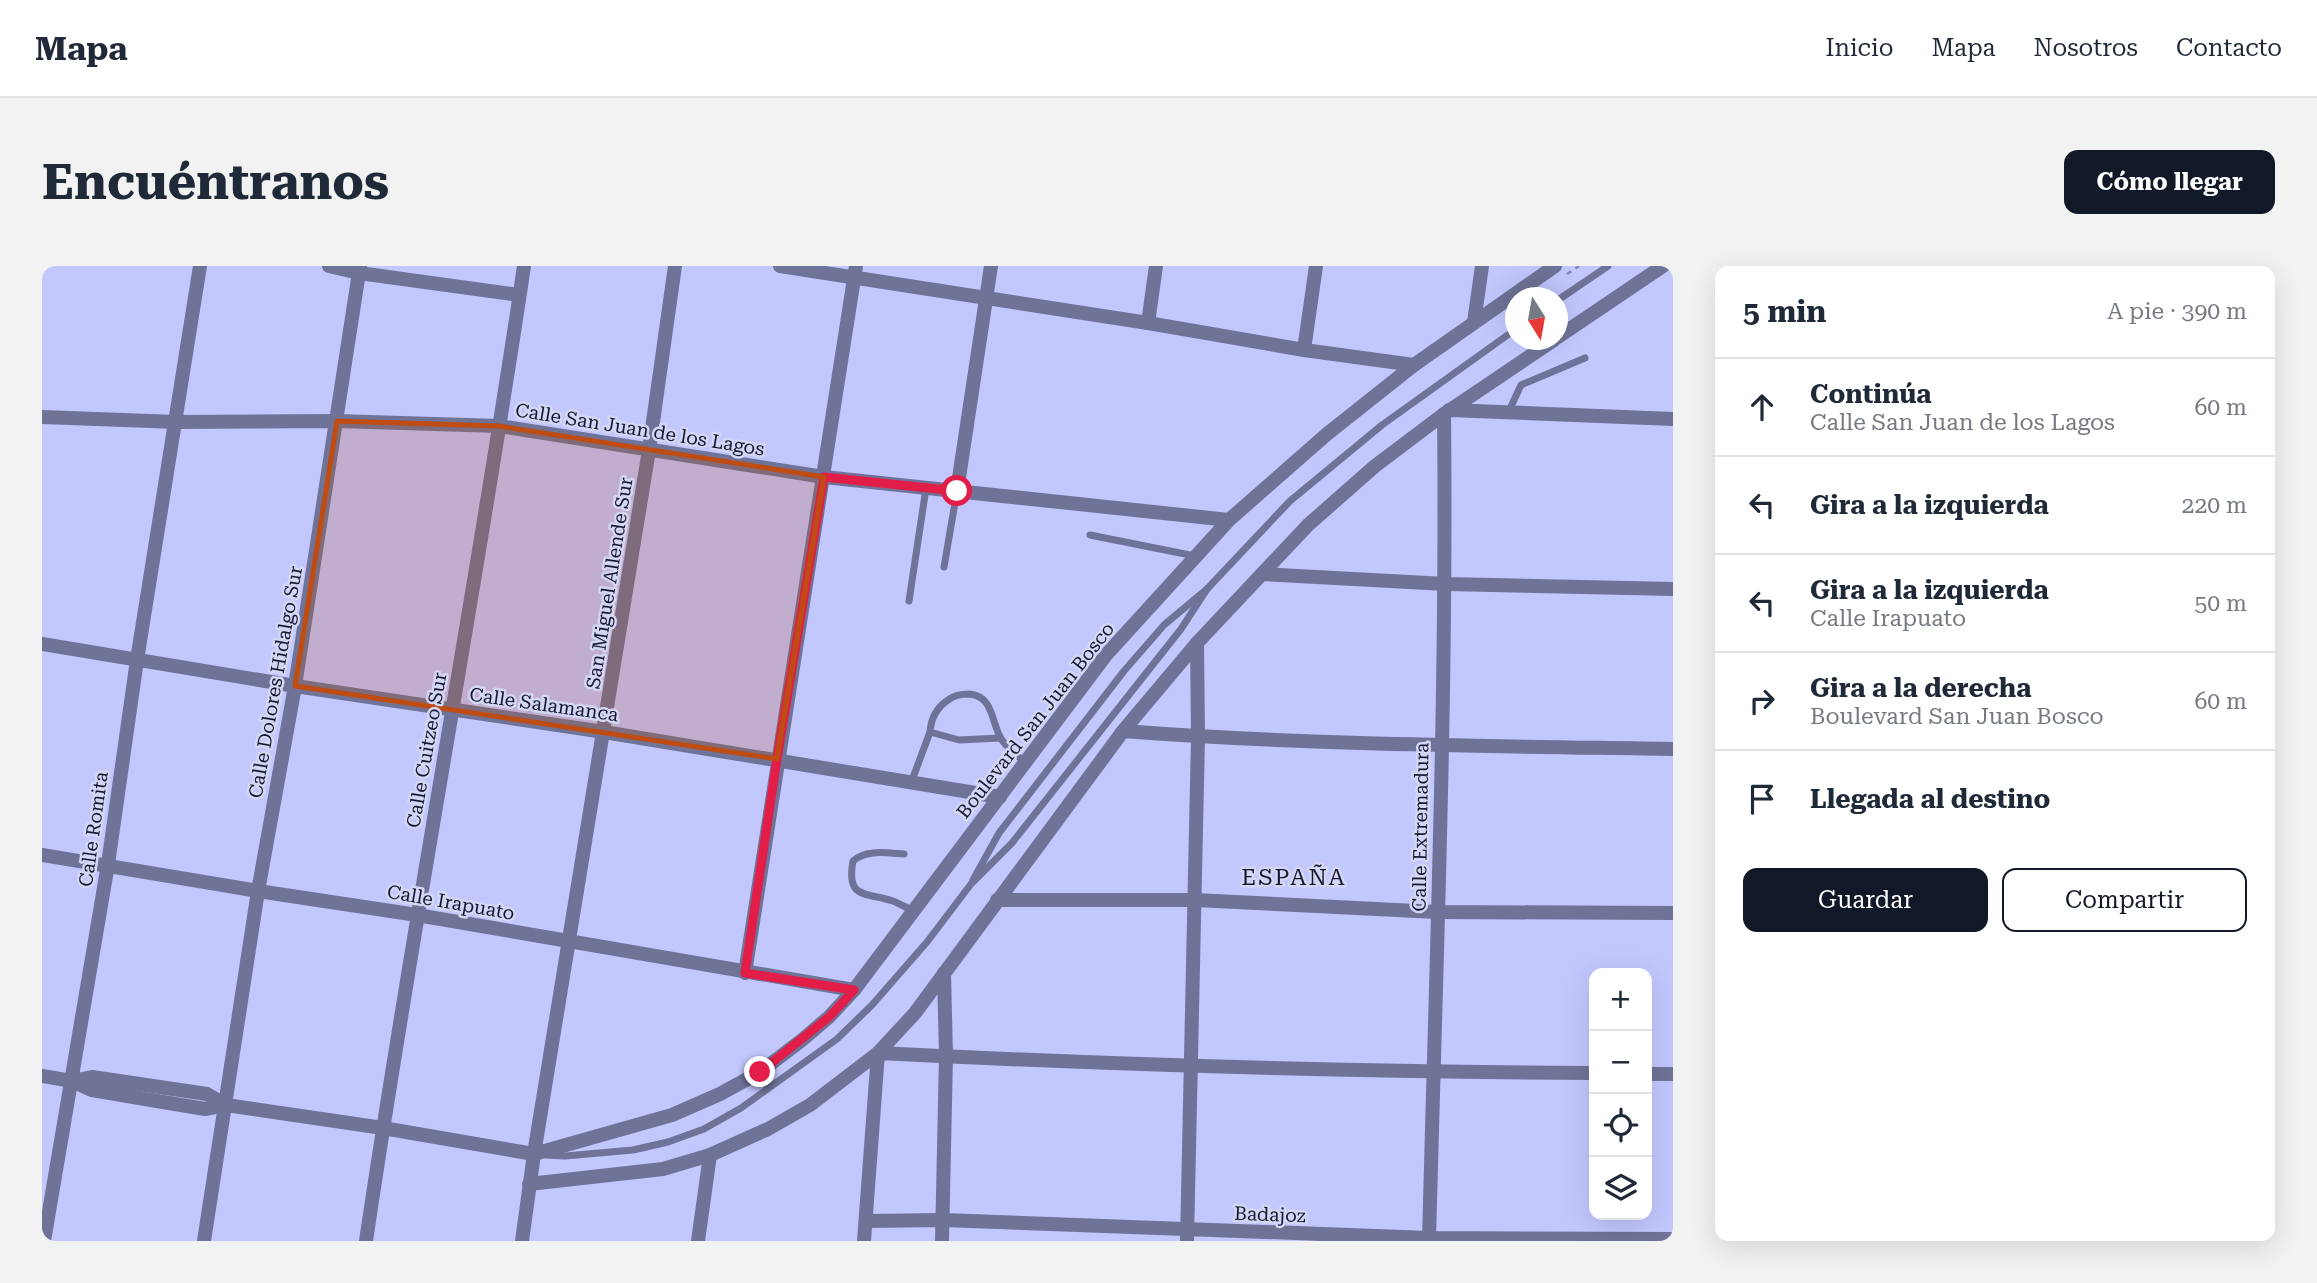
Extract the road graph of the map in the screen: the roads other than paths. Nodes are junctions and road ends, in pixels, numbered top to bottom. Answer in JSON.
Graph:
{"nodes":[{"id":1,"x":200,"y":266,"type":"edge"},
{"id":2,"x":329,"y":266,"type":"edge"},
{"id":3,"x":524,"y":266,"type":"edge"},
{"id":4,"x":675,"y":266,"type":"edge"},
{"id":5,"x":780,"y":266,"type":"edge"},
{"id":6,"x":991,"y":266,"type":"edge"},
{"id":7,"x":1156,"y":266,"type":"edge"},
{"id":8,"x":1316,"y":266,"type":"edge"},
{"id":9,"x":1482,"y":266,"type":"edge"},
{"id":10,"x":1555,"y":266,"type":"edge"},
{"id":11,"x":1608,"y":266,"type":"edge"},
{"id":12,"x":1663,"y":266,"type":"edge"},
{"id":13,"x":360,"y":269,"type":"edge"},
{"id":14,"x":855,"y":272,"type":"edge"},
{"id":15,"x":1568,"y":293,"type":"edge"},
{"id":16,"x":519,"y":295,"type":"junction"},
{"id":17,"x":985,"y":298,"type":"junction"},
{"id":18,"x":1474,"y":322,"type":"junction"},
{"id":19,"x":1148,"y":323,"type":"junction"},
{"id":20,"x":1568,"y":330,"type":"edge"},
{"id":21,"x":1505,"y":337,"type":"edge"},
{"id":22,"x":1304,"y":350,"type":"junction"},
{"id":23,"x":1538,"y":350,"type":"edge"},
{"id":24,"x":1585,"y":358,"type":"dead end"},
{"id":25,"x":1414,"y":365,"type":"junction"},
{"id":26,"x":1446,"y":412,"type":"junction"},
{"id":27,"x":1508,"y":413,"type":"junction"},
{"id":28,"x":42,"y":417,"type":"edge"},
{"id":29,"x":1673,"y":419,"type":"edge"},
{"id":30,"x":337,"y":421,"type":"junction"},
{"id":31,"x":177,"y":422,"type":"junction"},
{"id":32,"x":499,"y":426,"type":"junction"},
{"id":33,"x":649,"y":450,"type":"junction"},
{"id":34,"x":824,"y":477,"type":"junction"},
{"id":35,"x":926,"y":488,"type":"junction"},
{"id":36,"x":957,"y":491,"type":"junction"},
{"id":37,"x":1228,"y":520,"type":"junction"},
{"id":38,"x":1090,"y":535,"type":"dead end"},
{"id":39,"x":1195,"y":556,"type":"junction"},
{"id":40,"x":944,"y":567,"type":"dead end"},
{"id":41,"x":1262,"y":574,"type":"junction"},
{"id":42,"x":1446,"y":584,"type":"junction"},
{"id":43,"x":1207,"y":589,"type":"junction"},
{"id":44,"x":1673,"y":589,"type":"edge"},
{"id":45,"x":909,"y":601,"type":"dead end"},
{"id":46,"x":1196,"y":643,"type":"junction"},
{"id":47,"x":42,"y":644,"type":"edge"},
{"id":48,"x":137,"y":660,"type":"junction"},
{"id":49,"x":295,"y":686,"type":"junction"},
{"id":50,"x":453,"y":710,"type":"junction"},
{"id":51,"x":1123,"y":731,"type":"junction"},
{"id":52,"x":604,"y":732,"type":"junction"},
{"id":53,"x":930,"y":732,"type":"junction"},
{"id":54,"x":1198,"y":737,"type":"junction"},
{"id":55,"x":1000,"y":738,"type":"junction"},
{"id":56,"x":1441,"y":746,"type":"junction"},
{"id":57,"x":1673,"y":749,"type":"edge"},
{"id":58,"x":777,"y":759,"type":"junction"},
{"id":59,"x":1026,"y":763,"type":"junction"},
{"id":60,"x":911,"y":783,"type":"junction"},
{"id":61,"x":1000,"y":797,"type":"junction"},
{"id":62,"x":904,"y":854,"type":"dead end"},
{"id":63,"x":42,"y":855,"type":"edge"},
{"id":64,"x":108,"y":864,"type":"junction"},
{"id":65,"x":971,"y":884,"type":"junction"},
{"id":66,"x":258,"y":891,"type":"junction"},
{"id":67,"x":997,"y":900,"type":"junction"},
{"id":68,"x":1195,"y":900,"type":"junction"},
{"id":69,"x":914,"y":911,"type":"junction"},
{"id":70,"x":1437,"y":912,"type":"junction"},
{"id":71,"x":1673,"y":913,"type":"edge"},
{"id":72,"x":417,"y":915,"type":"junction"},
{"id":73,"x":570,"y":943,"type":"junction"},
{"id":74,"x":745,"y":973,"type":"junction"},
{"id":75,"x":944,"y":973,"type":"junction"},
{"id":76,"x":854,"y":990,"type":"junction"},
{"id":77,"x":878,"y":1053,"type":"junction"},
{"id":78,"x":946,"y":1056,"type":"junction"},
{"id":79,"x":1193,"y":1066,"type":"junction"},
{"id":80,"x":1435,"y":1072,"type":"junction"},
{"id":81,"x":1589,"y":1073,"type":"edge"},
{"id":82,"x":1652,"y":1074,"type":"edge"},
{"id":83,"x":1673,"y":1074,"type":"edge"},
{"id":84,"x":42,"y":1076,"type":"edge"},
{"id":85,"x":72,"y":1080,"type":"junction"},
{"id":86,"x":226,"y":1105,"type":"junction"},
{"id":87,"x":383,"y":1128,"type":"junction"},
{"id":88,"x":534,"y":1154,"type":"junction"},
{"id":89,"x":710,"y":1155,"type":"junction"},
{"id":90,"x":529,"y":1184,"type":"junction"},
{"id":91,"x":943,"y":1220,"type":"junction"},
{"id":92,"x":867,"y":1221,"type":"junction"},
{"id":93,"x":1187,"y":1236,"type":"edge"},
{"id":94,"x":1429,"y":1239,"type":"edge"},
{"id":95,"x":1673,"y":1239,"type":"edge"},
{"id":96,"x":44,"y":1241,"type":"edge"},
{"id":97,"x":204,"y":1241,"type":"edge"},
{"id":98,"x":366,"y":1241,"type":"edge"},
{"id":99,"x":522,"y":1241,"type":"edge"},
{"id":100,"x":698,"y":1241,"type":"edge"},
{"id":101,"x":864,"y":1241,"type":"edge"},
{"id":102,"x":942,"y":1241,"type":"edge"}],
"edges":[{"from":1,"to":31,"type":"street","name":"Calle Romita"},
{"from":2,"to":13,"type":"street"},
{"from":3,"to":16,"type":"street","name":"Calle Cuitzeo Sur"},
{"from":4,"to":33,"type":"street","name":"San Miguel Allende Sur"},
{"from":5,"to":14,"type":"street"},
{"from":6,"to":17,"type":"street"},
{"from":7,"to":19,"type":"street"},
{"from":8,"to":22,"type":"street"},
{"from":9,"to":18,"type":"street"},
{"from":10,"to":18,"type":"street","name":"Boulevard San Juan Bosco"},
{"from":11,"to":15,"type":"lane"},
{"from":12,"to":20,"type":"street"},
{"from":13,"to":16,"type":"street"},
{"from":13,"to":30,"type":"street","name":"Calle Dolores Hidalgo Sur"},
{"from":14,"to":17,"type":"street"},
{"from":14,"to":34,"type":"street"},
{"from":16,"to":32,"type":"street","name":"Calle Cuitzeo Sur"},
{"from":17,"to":19,"type":"street"},
{"from":17,"to":36,"type":"street"},
{"from":18,"to":25,"type":"street","name":"Boulevard San Juan Bosco"},
{"from":19,"to":22,"type":"street"},
{"from":21,"to":43,"type":"lane"},
{"from":22,"to":25,"type":"street"},
{"from":23,"to":26,"type":"street"},
{"from":24,"to":27,"type":"lane"},
{"from":25,"to":37,"type":"street","name":"Boulevard San Juan Bosco"},
{"from":26,"to":27,"type":"street"},
{"from":26,"to":41,"type":"street"},
{"from":26,"to":42,"type":"street","name":"Calle Extremadura"},
{"from":27,"to":29,"type":"street"},
{"from":28,"to":31,"type":"street","name":"Calle San Juan de los Lagos"},
{"from":30,"to":31,"type":"street","name":"Calle San Juan de los Lagos"},
{"from":30,"to":32,"type":"street","name":"Calle San Juan de los Lagos"},
{"from":30,"to":49,"type":"street","name":"Calle Dolores Hidalgo Sur"},
{"from":31,"to":48,"type":"street","name":"Calle Romita"},
{"from":32,"to":33,"type":"street","name":"Calle San Juan de los Lagos"},
{"from":32,"to":50,"type":"street","name":"Calle Cuitzeo Sur"},
{"from":33,"to":34,"type":"street","name":"Calle San Juan de los Lagos"},
{"from":33,"to":52,"type":"street","name":"San Miguel Allende Sur"},
{"from":34,"to":35,"type":"street","name":"Calle San Juan de los Lagos"},
{"from":34,"to":58,"type":"street"},
{"from":35,"to":36,"type":"street","name":"Calle San Juan de los Lagos"},
{"from":35,"to":45,"type":"lane"},
{"from":36,"to":37,"type":"street","name":"Calle San Juan de los Lagos"},
{"from":36,"to":40,"type":"lane"},
{"from":37,"to":39,"type":"street","name":"Boulevard San Juan Bosco"},
{"from":38,"to":39,"type":"lane"},
{"from":39,"to":59,"type":"street","name":"Boulevard San Juan Bosco"},
{"from":41,"to":42,"type":"street"},
{"from":41,"to":46,"type":"street"},
{"from":42,"to":44,"type":"street"},
{"from":42,"to":56,"type":"street","name":"Calle Extremadura"},
{"from":43,"to":65,"type":"lane"},
{"from":43,"to":65,"type":"lane"},
{"from":46,"to":51,"type":"street"},
{"from":46,"to":54,"type":"street"},
{"from":47,"to":48,"type":"street","name":"Calle Salamanca"},
{"from":48,"to":49,"type":"street","name":"Calle Salamanca"},
{"from":48,"to":64,"type":"street","name":"Calle Romita"},
{"from":49,"to":50,"type":"street","name":"Calle Salamanca"},
{"from":49,"to":66,"type":"street","name":"Calle Dolores Hidalgo Sur"},
{"from":50,"to":52,"type":"street","name":"Calle Salamanca"},
{"from":50,"to":72,"type":"street","name":"Calle Cuitzeo Sur"},
{"from":51,"to":54,"type":"street"},
{"from":51,"to":67,"type":"street"},
{"from":52,"to":58,"type":"street","name":"Calle Salamanca"},
{"from":52,"to":73,"type":"street","name":"San Miguel Allende Sur"},
{"from":53,"to":55,"type":"lane"},
{"from":53,"to":55,"type":"lane"},
{"from":53,"to":60,"type":"lane"},
{"from":54,"to":56,"type":"street"},
{"from":54,"to":68,"type":"street"},
{"from":55,"to":59,"type":"lane"},
{"from":56,"to":57,"type":"street"},
{"from":56,"to":70,"type":"street","name":"Calle Extremadura"},
{"from":58,"to":60,"type":"street","name":"Calle Salamanca"},
{"from":58,"to":74,"type":"street"},
{"from":59,"to":61,"type":"street","name":"Boulevard San Juan Bosco"},
{"from":60,"to":61,"type":"street","name":"Calle Salamanca"},
{"from":61,"to":69,"type":"street","name":"Boulevard San Juan Bosco"},
{"from":62,"to":69,"type":"lane"},
{"from":63,"to":64,"type":"street","name":"Calle Irapuato"},
{"from":64,"to":66,"type":"street","name":"Calle Irapuato"},
{"from":64,"to":85,"type":"street","name":"Calle Romita"},
{"from":65,"to":88,"type":"lane"},
{"from":66,"to":72,"type":"street","name":"Calle Irapuato"},
{"from":66,"to":86,"type":"street","name":"Calle Dolores Hidalgo Sur"},
{"from":67,"to":68,"type":"street"},
{"from":67,"to":75,"type":"street"},
{"from":68,"to":70,"type":"street"},
{"from":68,"to":79,"type":"street"},
{"from":69,"to":76,"type":"street","name":"Boulevard San Juan Bosco"},
{"from":70,"to":71,"type":"street"},
{"from":70,"to":80,"type":"street","name":"Calle Extremadura"},
{"from":72,"to":73,"type":"street","name":"Calle Irapuato"},
{"from":72,"to":87,"type":"street","name":"Calle Cuitzeo Sur"},
{"from":73,"to":74,"type":"street","name":"Calle Irapuato"},
{"from":73,"to":88,"type":"street","name":"San Miguel Allende Sur"},
{"from":74,"to":76,"type":"street","name":"Calle Irapuato"},
{"from":75,"to":77,"type":"street"},
{"from":75,"to":78,"type":"street"},
{"from":76,"to":88,"type":"street","name":"Boulevard San Juan Bosco"},
{"from":77,"to":78,"type":"street"},
{"from":77,"to":89,"type":"street"},
{"from":77,"to":92,"type":"street"},
{"from":78,"to":79,"type":"street"},
{"from":78,"to":91,"type":"street"},
{"from":79,"to":80,"type":"street"},
{"from":79,"to":93,"type":"street"},
{"from":80,"to":81,"type":"street"},
{"from":80,"to":94,"type":"street","name":"Calle Extremadura"},
{"from":82,"to":83,"type":"street"},
{"from":84,"to":85,"type":"street"},
{"from":85,"to":86,"type":"street"},
{"from":85,"to":96,"type":"street","name":"Calle Romita"},
{"from":86,"to":87,"type":"street"},
{"from":86,"to":97,"type":"street","name":"Calle Dolores Hidalgo Sur"},
{"from":87,"to":88,"type":"street"},
{"from":87,"to":98,"type":"street","name":"Calle Cuitzeo Sur"},
{"from":88,"to":90,"type":"street","name":"San Miguel Allende Sur"},
{"from":89,"to":90,"type":"street"},
{"from":89,"to":100,"type":"street"},
{"from":90,"to":99,"type":"street","name":"San Miguel Allende Sur"},
{"from":91,"to":92,"type":"street","name":"Badajoz"},
{"from":91,"to":93,"type":"street","name":"Badajoz"},
{"from":91,"to":102,"type":"street"},
{"from":92,"to":101,"type":"street"},
{"from":93,"to":94,"type":"street","name":"Badajoz"},
{"from":94,"to":95,"type":"street","name":"Badajoz"}]}
